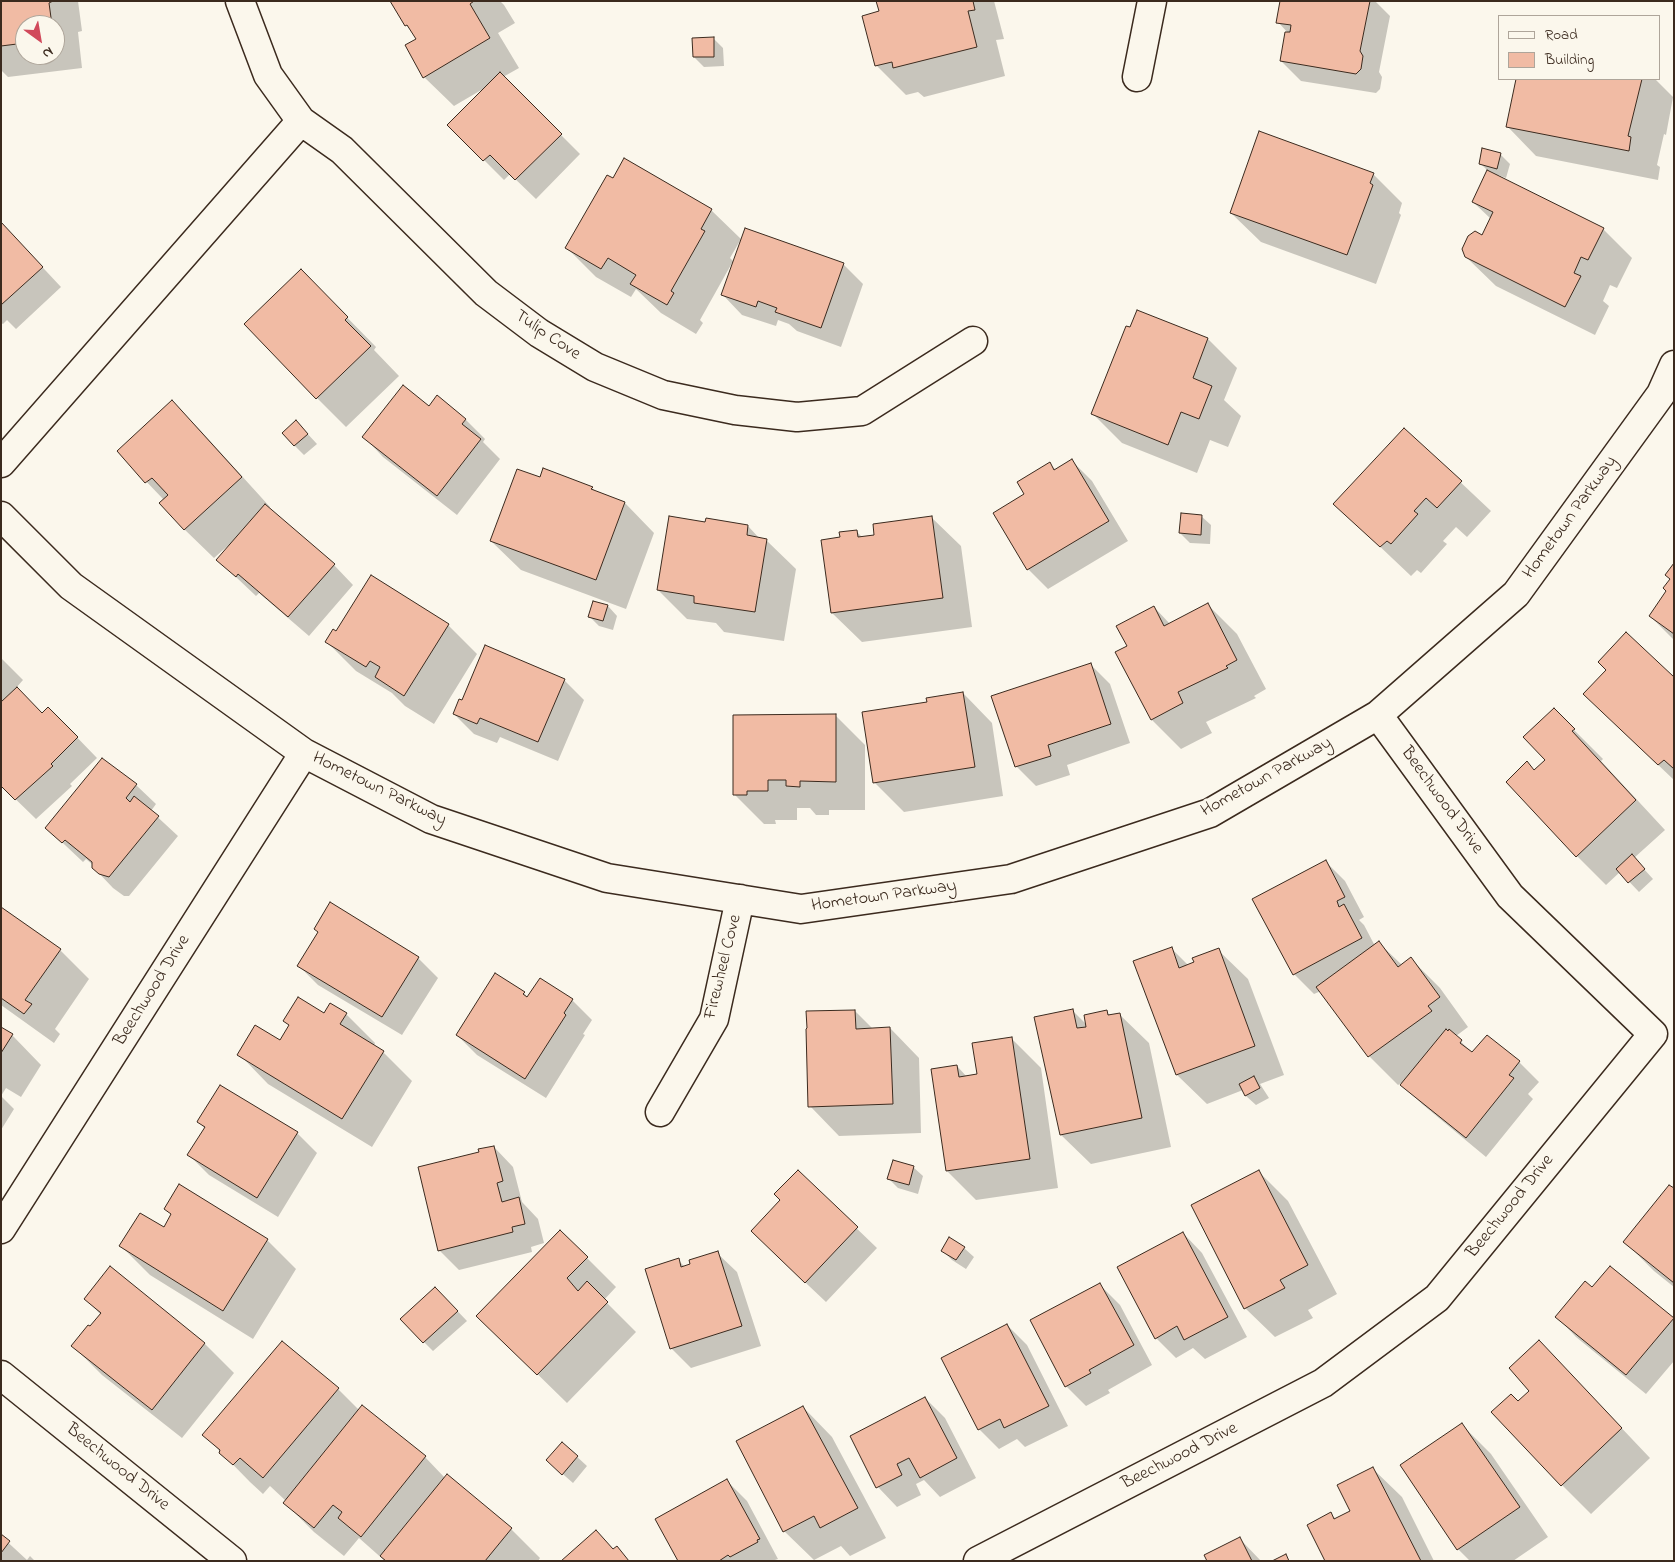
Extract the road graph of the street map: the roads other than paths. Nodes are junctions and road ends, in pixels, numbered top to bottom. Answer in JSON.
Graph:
{"nodes":[{"id":1,"x":240,"y":1,"type":"edge"},
{"id":2,"x":1152,"y":1,"type":"edge"},
{"id":3,"x":1137,"y":77,"type":"dead end"},
{"id":4,"x":301,"y":121,"type":"junction"},
{"id":5,"x":973,"y":341,"type":"dead end"},
{"id":6,"x":1674,"y":365,"type":"edge"},
{"id":7,"x":1667,"y":398,"type":"edge"},
{"id":8,"x":1,"y":463,"type":"edge"},
{"id":9,"x":1,"y":516,"type":"edge"},
{"id":10,"x":1378,"y":715,"type":"junction"},
{"id":11,"x":304,"y":753,"type":"junction"},
{"id":12,"x":740,"y":900,"type":"junction"},
{"id":13,"x":660,"y":1112,"type":"dead end"},
{"id":14,"x":1,"y":1229,"type":"edge"},
{"id":15,"x":1,"y":1375,"type":"edge"},
{"id":16,"x":232,"y":1561,"type":"edge"},
{"id":17,"x":978,"y":1561,"type":"edge"}],
"edges":[{"from":1,"to":4,"type":"street","name":"Tulip Cove"},
{"from":2,"to":3,"type":"street"},
{"from":4,"to":5,"type":"street","name":"Tulip Cove"},
{"from":4,"to":8,"type":"street"},
{"from":6,"to":7,"type":"street","name":"Hometown Parkway"},
{"from":7,"to":10,"type":"street","name":"Hometown Parkway"},
{"from":9,"to":11,"type":"street","name":"Hometown Parkway"},
{"from":10,"to":12,"type":"street","name":"Hometown Parkway"},
{"from":10,"to":17,"type":"street","name":"Beechwood Drive"},
{"from":11,"to":12,"type":"street","name":"Hometown Parkway"},
{"from":11,"to":14,"type":"street","name":"Beechwood Drive"},
{"from":12,"to":13,"type":"street","name":"Firewheel Cove"},
{"from":15,"to":16,"type":"street","name":"Beechwood Drive"}]}
